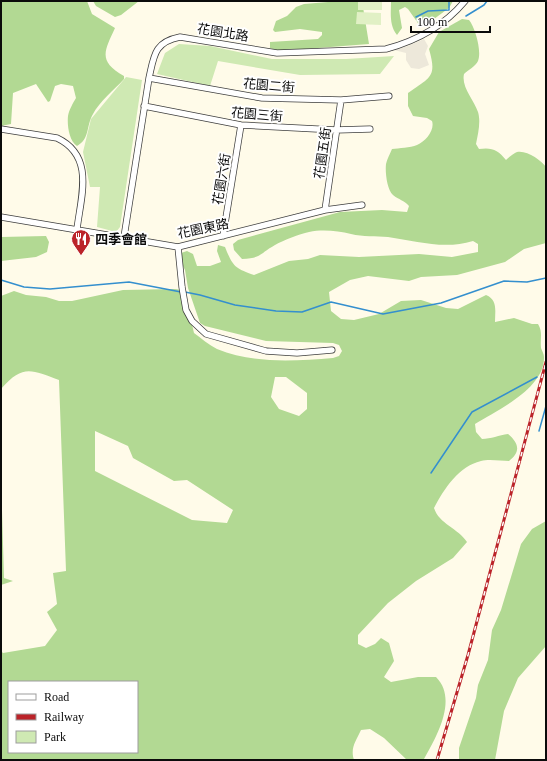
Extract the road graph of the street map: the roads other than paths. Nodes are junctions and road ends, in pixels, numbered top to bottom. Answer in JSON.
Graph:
{"nodes":[{"id":1,"x":465,"y":1,"type":"edge"},
{"id":2,"x":149,"y":78,"type":"junction"},
{"id":3,"x":388,"y":96,"type":"dead end"},
{"id":4,"x":342,"y":100,"type":"junction"},
{"id":5,"x":144,"y":106,"type":"junction"},
{"id":6,"x":241,"y":125,"type":"junction"},
{"id":7,"x":1,"y":129,"type":"edge"},
{"id":8,"x":370,"y":129,"type":"dead end"},
{"id":9,"x":336,"y":130,"type":"junction"},
{"id":10,"x":362,"y":205,"type":"dead end"},
{"id":11,"x":325,"y":210,"type":"junction"},
{"id":12,"x":1,"y":217,"type":"edge"},
{"id":13,"x":77,"y":229,"type":"junction"},
{"id":14,"x":223,"y":236,"type":"junction"},
{"id":15,"x":124,"y":237,"type":"junction"},
{"id":16,"x":178,"y":247,"type":"junction"},
{"id":17,"x":332,"y":350,"type":"dead end"}],
"edges":[{"from":1,"to":2,"type":"street","name":"花園北路"},
{"from":2,"to":4,"type":"street","name":"花園二街"},
{"from":2,"to":5,"type":"street","name":"花園北路"},
{"from":3,"to":4,"type":"street","name":"花園二街"},
{"from":4,"to":9,"type":"street","name":"花園五街"},
{"from":5,"to":6,"type":"street","name":"花園三街"},
{"from":5,"to":15,"type":"street","name":"花園北路"},
{"from":6,"to":9,"type":"street","name":"花園三街"},
{"from":6,"to":14,"type":"street","name":"花園六街"},
{"from":7,"to":13,"type":"street"},
{"from":8,"to":9,"type":"street","name":"花園三街"},
{"from":9,"to":11,"type":"street","name":"花園五街"},
{"from":10,"to":11,"type":"street","name":"花園東路"},
{"from":11,"to":14,"type":"street","name":"花園東路"},
{"from":12,"to":13,"type":"street","name":"花園東路"},
{"from":13,"to":15,"type":"street","name":"花園東路"},
{"from":14,"to":16,"type":"street","name":"花園東路"},
{"from":15,"to":16,"type":"street","name":"花園東路"},
{"from":16,"to":17,"type":"street"}]}
